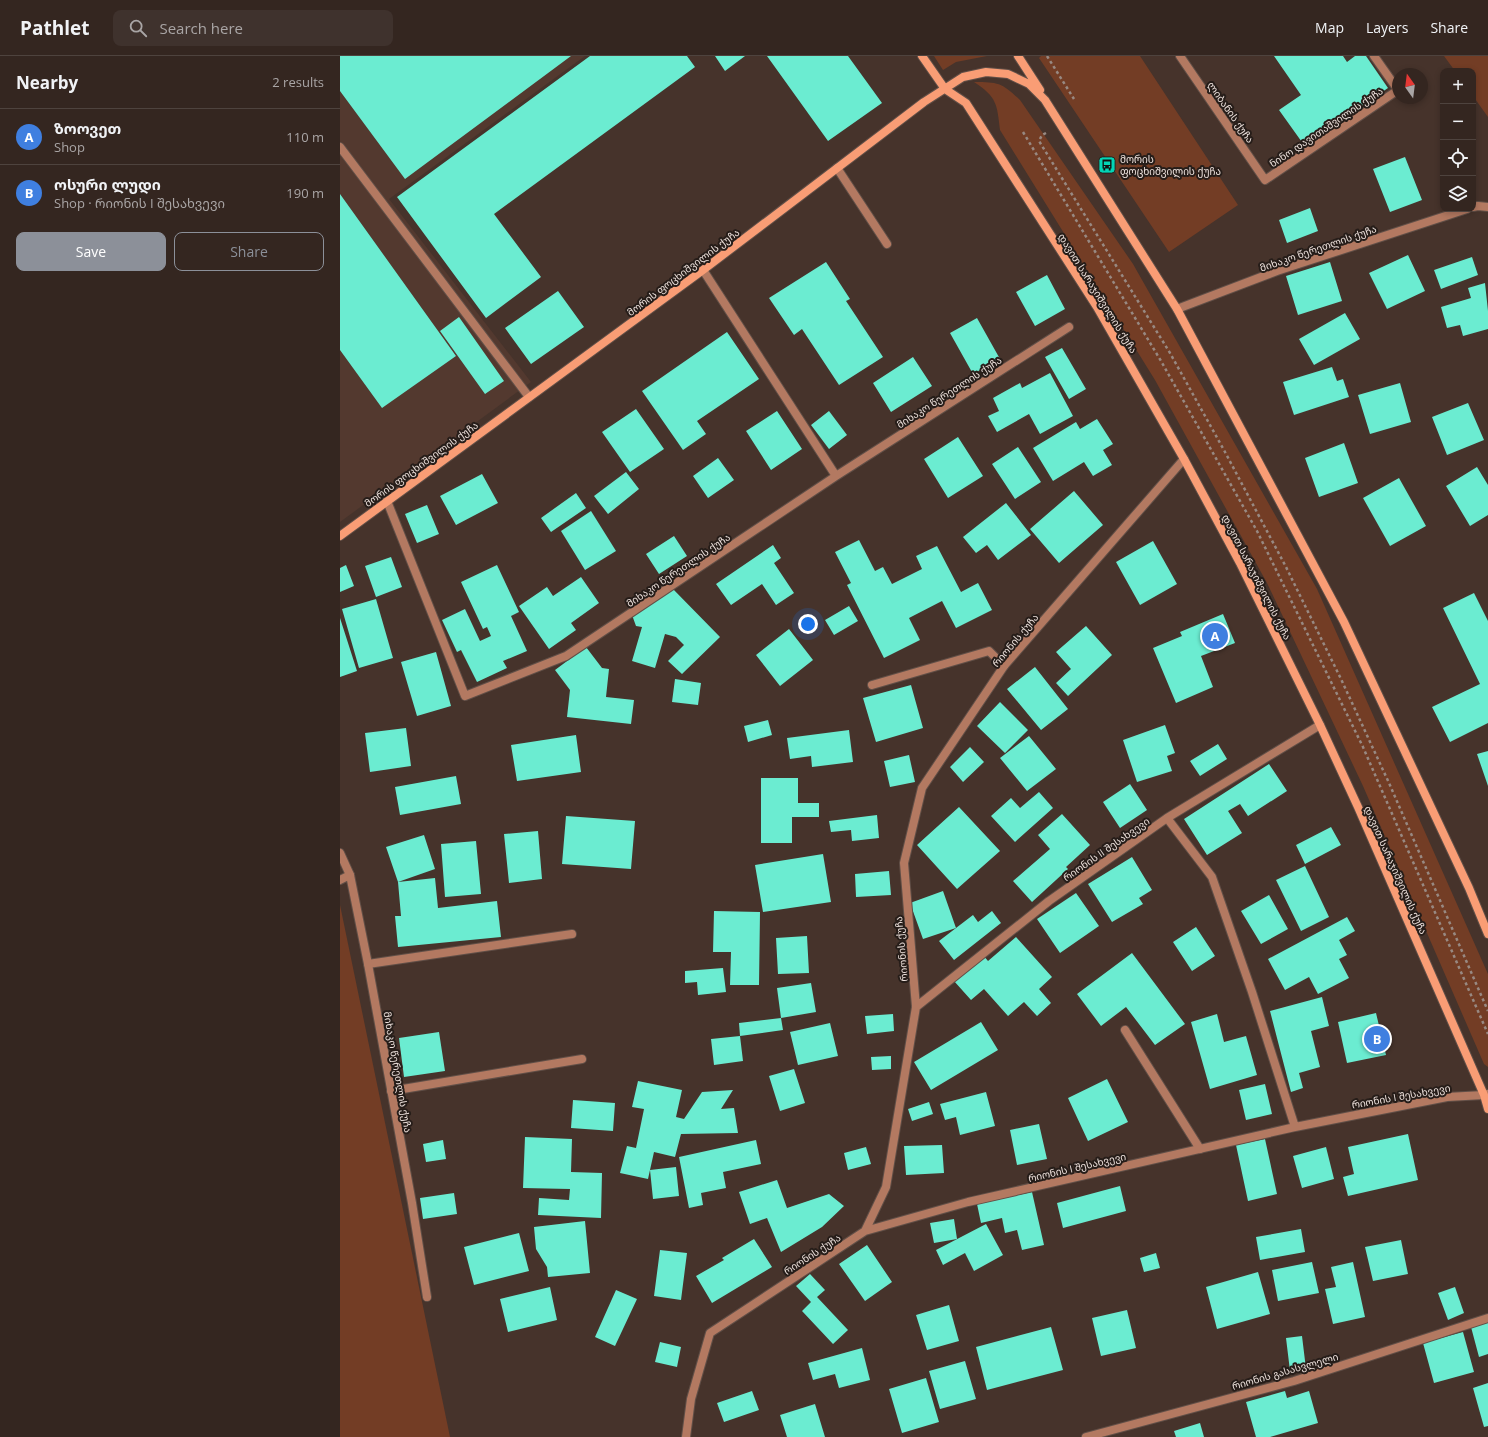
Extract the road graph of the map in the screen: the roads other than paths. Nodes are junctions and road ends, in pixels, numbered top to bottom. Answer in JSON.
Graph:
{"nodes":[{"id":1,"x":922,"y":56,"type":"edge"},
{"id":2,"x":1018,"y":56,"type":"edge"},
{"id":3,"x":1180,"y":56,"type":"edge"},
{"id":4,"x":1374,"y":56,"type":"edge"},
{"id":5,"x":1392,"y":82,"type":"edge"},
{"id":6,"x":946,"y":89,"type":"junction"},
{"id":7,"x":1392,"y":94,"type":"edge"},
{"id":8,"x":1045,"y":100,"type":"junction"},
{"id":9,"x":340,"y":147,"type":"edge"},
{"id":10,"x":838,"y":168,"type":"junction"},
{"id":11,"x":1265,"y":180,"type":"joint"},
{"id":12,"x":1476,"y":206,"type":"edge"},
{"id":13,"x":1488,"y":207,"type":"edge"},
{"id":14,"x":1458,"y":212,"type":"edge"},
{"id":15,"x":888,"y":244,"type":"dead end"},
{"id":16,"x":703,"y":270,"type":"junction"},
{"id":17,"x":1177,"y":309,"type":"junction"},
{"id":18,"x":1069,"y":327,"type":"dead end"},
{"id":19,"x":529,"y":397,"type":"junction"},
{"id":20,"x":1184,"y":460,"type":"junction"},
{"id":21,"x":836,"y":476,"type":"junction"},
{"id":22,"x":386,"y":501,"type":"junction"},
{"id":23,"x":340,"y":536,"type":"edge"},
{"id":24,"x":1004,"y":666,"type":"junction"},
{"id":25,"x":872,"y":685,"type":"dead end"},
{"id":26,"x":1320,"y":725,"type":"junction"},
{"id":27,"x":1167,"y":818,"type":"junction"},
{"id":28,"x":340,"y":853,"type":"edge"},
{"id":29,"x":350,"y":875,"type":"junction"},
{"id":30,"x":340,"y":880,"type":"edge"},
{"id":31,"x":572,"y":934,"type":"dead end"},
{"id":32,"x":1488,"y":934,"type":"edge"},
{"id":33,"x":368,"y":964,"type":"junction"},
{"id":34,"x":916,"y":1007,"type":"junction"},
{"id":35,"x":1125,"y":1030,"type":"dead end"},
{"id":36,"x":582,"y":1059,"type":"dead end"},
{"id":37,"x":392,"y":1091,"type":"junction"},
{"id":38,"x":1486,"y":1095,"type":"edge"},
{"id":39,"x":1488,"y":1109,"type":"edge"},
{"id":40,"x":1295,"y":1127,"type":"junction"},
{"id":41,"x":1200,"y":1149,"type":"junction"},
{"id":42,"x":865,"y":1231,"type":"junction"},
{"id":43,"x":427,"y":1297,"type":"dead end"},
{"id":44,"x":1488,"y":1318,"type":"edge"},
{"id":45,"x":686,"y":1437,"type":"edge"},
{"id":46,"x":1086,"y":1437,"type":"edge"}],
"edges":[{"from":1,"to":6,"type":"main road"},
{"from":2,"to":8,"type":"main road"},
{"from":3,"to":11,"type":"street","name":"ლიბანის ქუჩა"},
{"from":4,"to":5,"type":"street","name":"ნინო დავითაშვილის ქუჩა"},
{"from":6,"to":8,"type":"main road","name":"მორის ფოცხიშვილის ქუჩა"},
{"from":6,"to":10,"type":"main road","name":"მორის ფოცხიშვილის ქუჩა"},
{"from":6,"to":20,"type":"main road","name":"დავით სარაჯიშვილის ქუჩა"},
{"from":7,"to":11,"type":"street","name":"ნინო დავითაშვილის ქუჩა"},
{"from":8,"to":17,"type":"main road"},
{"from":9,"to":19,"type":"street"},
{"from":10,"to":15,"type":"street"},
{"from":10,"to":16,"type":"main road","name":"მორის ფოცხიშვილის ქუჩა"},
{"from":12,"to":13,"type":"street"},
{"from":14,"to":17,"type":"street","name":"მიხაკო წერეთლის ქუჩა"},
{"from":16,"to":19,"type":"main road","name":"მორის ფოცხიშვილის ქუჩა"},
{"from":16,"to":21,"type":"street"},
{"from":17,"to":32,"type":"main road"},
{"from":18,"to":21,"type":"street","name":"მიხაკო წერეთლის ქუჩა"},
{"from":19,"to":22,"type":"main road","name":"მორის ფოცხიშვილის ქუჩა"},
{"from":20,"to":24,"type":"street","name":"რიონის ქუჩა"},
{"from":20,"to":26,"type":"main road","name":"დავით სარაჯიშვილის ქუჩა"},
{"from":21,"to":22,"type":"street","name":"მიხაკო წერეთლის ქუჩა"},
{"from":22,"to":23,"type":"main road","name":"მორის ფოცხიშვილის ქუჩა"},
{"from":24,"to":25,"type":"street"},
{"from":24,"to":34,"type":"street","name":"რიონის ქუჩა"},
{"from":26,"to":27,"type":"street","name":"რიონის II შესახვევი"},
{"from":26,"to":38,"type":"main road","name":"დავით სარაჯიშვილის ქუჩა"},
{"from":27,"to":34,"type":"street","name":"რიონის II შესახვევი"},
{"from":27,"to":40,"type":"street"},
{"from":28,"to":29,"type":"street","name":"მიხაკო წერეთლის ქუჩა"},
{"from":29,"to":30,"type":"street"},
{"from":29,"to":33,"type":"street","name":"მიხაკო წერეთლის ქუჩა"},
{"from":31,"to":33,"type":"street"},
{"from":33,"to":37,"type":"street","name":"მიხაკო წერეთლის ქუჩა"},
{"from":34,"to":42,"type":"street","name":"რიონის ქუჩა"},
{"from":35,"to":41,"type":"street"},
{"from":36,"to":37,"type":"street"},
{"from":37,"to":43,"type":"street","name":"მიხაკო წერეთლის ქუჩა"},
{"from":38,"to":39,"type":"main road","name":"დავით სარაჯიშვილის ქუჩა"},
{"from":38,"to":40,"type":"street","name":"რიონის I შესახვევი"},
{"from":40,"to":41,"type":"street","name":"რიონის I შესახვევი"},
{"from":41,"to":42,"type":"street","name":"რიონის I შესახვევი"},
{"from":42,"to":45,"type":"street","name":"რიონის ქუჩა"},
{"from":44,"to":46,"type":"street","name":"რიონის გასასვლელი"}]}
